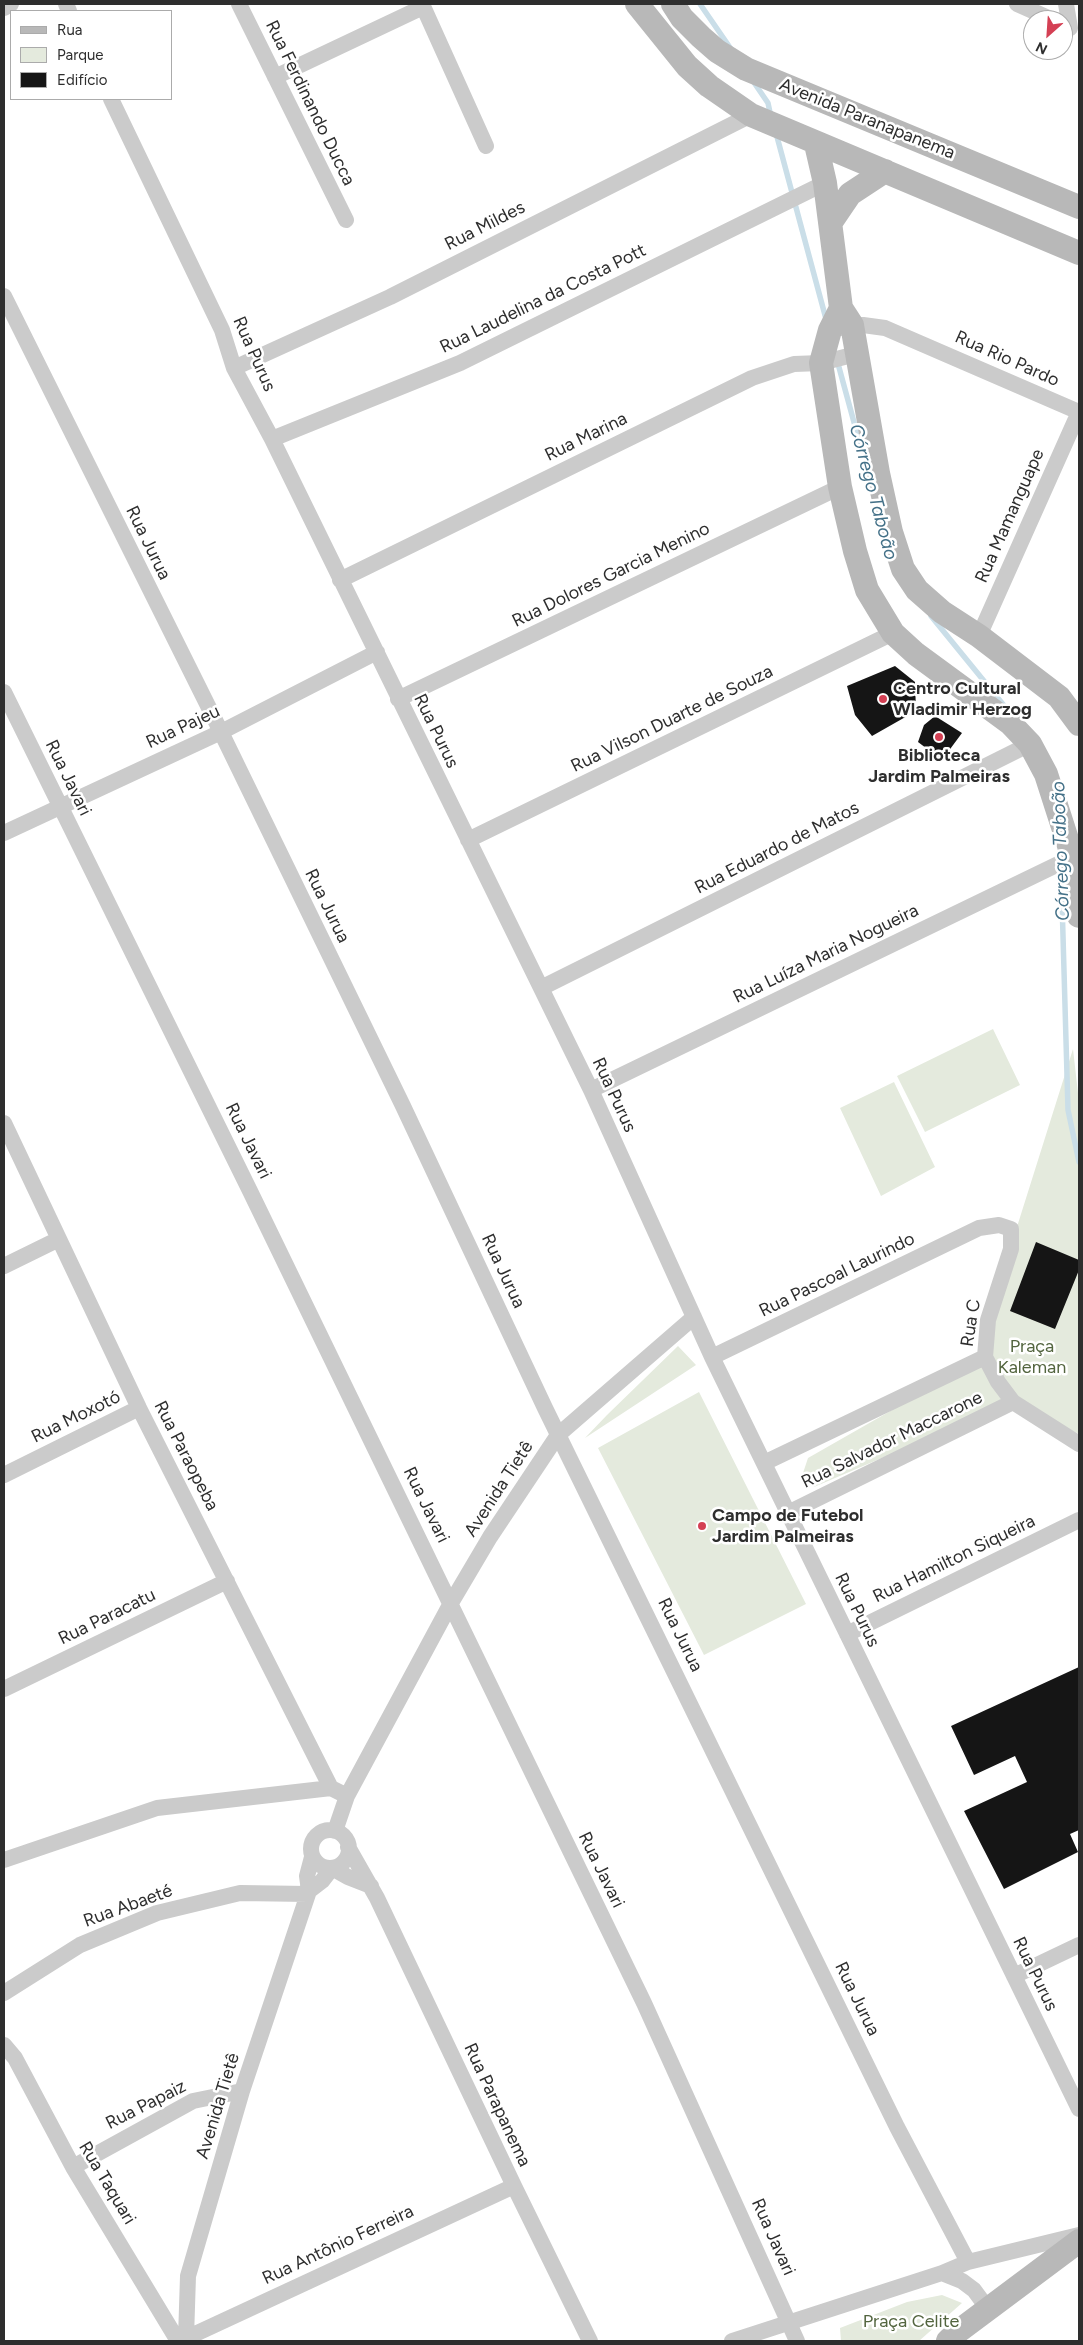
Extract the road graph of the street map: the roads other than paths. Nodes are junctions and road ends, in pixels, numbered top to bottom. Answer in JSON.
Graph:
{"nodes":[{"id":1,"x":11,"y":4,"type":"edge"},
{"id":2,"x":239,"y":4,"type":"edge"},
{"id":3,"x":637,"y":4,"type":"edge"},
{"id":4,"x":673,"y":4,"type":"edge"},
{"id":5,"x":1017,"y":4,"type":"edge"},
{"id":6,"x":422,"y":5,"type":"edge"},
{"id":7,"x":4,"y":8,"type":"edge"},
{"id":8,"x":1030,"y":10,"type":"edge"},
{"id":9,"x":275,"y":77,"type":"junction"},
{"id":10,"x":111,"y":100,"type":"edge"},
{"id":11,"x":751,"y":115,"type":"junction"},
{"id":12,"x":816,"y":144,"type":"junction"},
{"id":13,"x":486,"y":146,"type":"dead end"},
{"id":14,"x":885,"y":171,"type":"junction"},
{"id":15,"x":825,"y":183,"type":"junction"},
{"id":16,"x":1079,"y":207,"type":"edge"},
{"id":17,"x":346,"y":220,"type":"dead end"},
{"id":18,"x":831,"y":222,"type":"junction"},
{"id":19,"x":1079,"y":253,"type":"edge"},
{"id":20,"x":4,"y":296,"type":"edge"},
{"id":21,"x":841,"y":321,"type":"junction"},
{"id":22,"x":856,"y":354,"type":"junction"},
{"id":23,"x":821,"y":363,"type":"junction"},
{"id":24,"x":234,"y":368,"type":"junction"},
{"id":25,"x":1079,"y":412,"type":"edge"},
{"id":26,"x":272,"y":439,"type":"junction"},
{"id":27,"x":840,"y":487,"type":"junction"},
{"id":28,"x":340,"y":580,"type":"junction"},
{"id":29,"x":893,"y":633,"type":"junction"},
{"id":30,"x":979,"y":636,"type":"junction"},
{"id":31,"x":377,"y":652,"type":"junction"},
{"id":32,"x":4,"y":692,"type":"edge"},
{"id":33,"x":398,"y":699,"type":"junction"},
{"id":34,"x":1079,"y":724,"type":"edge"},
{"id":35,"x":221,"y":732,"type":"junction"},
{"id":36,"x":1030,"y":744,"type":"junction"},
{"id":37,"x":60,"y":806,"type":"junction"},
{"id":38,"x":4,"y":833,"type":"edge"},
{"id":39,"x":468,"y":840,"type":"junction"},
{"id":40,"x":1076,"y":856,"type":"edge"},
{"id":41,"x":1079,"y":916,"type":"edge"},
{"id":42,"x":541,"y":988,"type":"junction"},
{"id":43,"x":591,"y":1090,"type":"junction"},
{"id":44,"x":4,"y":1123,"type":"edge"},
{"id":45,"x":979,"y":1228,"type":"joint"},
{"id":46,"x":59,"y":1239,"type":"junction"},
{"id":47,"x":4,"y":1266,"type":"edge"},
{"id":48,"x":694,"y":1317,"type":"junction"},
{"id":49,"x":985,"y":1357,"type":"junction"},
{"id":50,"x":712,"y":1358,"type":"junction"},
{"id":51,"x":1013,"y":1402,"type":"junction"},
{"id":52,"x":139,"y":1408,"type":"junction"},
{"id":53,"x":558,"y":1435,"type":"junction"},
{"id":54,"x":1079,"y":1444,"type":"edge"},
{"id":55,"x":764,"y":1463,"type":"junction"},
{"id":56,"x":4,"y":1475,"type":"edge"},
{"id":57,"x":788,"y":1513,"type":"junction"},
{"id":58,"x":1079,"y":1520,"type":"edge"},
{"id":59,"x":228,"y":1581,"type":"junction"},
{"id":60,"x":452,"y":1603,"type":"junction"},
{"id":61,"x":847,"y":1634,"type":"junction"},
{"id":62,"x":4,"y":1689,"type":"edge"},
{"id":63,"x":331,"y":1788,"type":"junction"},
{"id":64,"x":347,"y":1796,"type":"junction"},
{"id":65,"x":335,"y":1831,"type":"junction"},
{"id":66,"x":348,"y":1847,"type":"junction"},
{"id":67,"x":312,"y":1857,"type":"junction"},
{"id":68,"x":4,"y":1860,"type":"edge"},
{"id":69,"x":332,"y":1868,"type":"junction"},
{"id":70,"x":371,"y":1886,"type":"junction"},
{"id":71,"x":309,"y":1892,"type":"junction"},
{"id":72,"x":1079,"y":1944,"type":"edge"},
{"id":73,"x":1014,"y":1976,"type":"junction"},
{"id":74,"x":4,"y":1993,"type":"edge"},
{"id":75,"x":4,"y":2045,"type":"edge"},
{"id":76,"x":242,"y":2091,"type":"junction"},
{"id":77,"x":1079,"y":2109,"type":"edge"},
{"id":78,"x":73,"y":2167,"type":"junction"},
{"id":79,"x":514,"y":2186,"type":"junction"},
{"id":80,"x":1079,"y":2235,"type":"edge"},
{"id":81,"x":1079,"y":2242,"type":"edge"},
{"id":82,"x":968,"y":2262,"type":"junction"},
{"id":83,"x":942,"y":2273,"type":"junction"},
{"id":84,"x":988,"y":2309,"type":"junction"},
{"id":85,"x":790,"y":2324,"type":"junction"},
{"id":86,"x":957,"y":2338,"type":"edge"},
{"id":87,"x":181,"y":2340,"type":"edge"},
{"id":88,"x":590,"y":2341,"type":"edge"},
{"id":89,"x":732,"y":2341,"type":"edge"},
{"id":90,"x":798,"y":2341,"type":"edge"}],
"edges":[{"from":1,"to":7,"type":"street"},
{"from":2,"to":9,"type":"street","name":"Rua Ferdinando Ducca"},
{"from":3,"to":11,"type":"street"},
{"from":4,"to":16,"type":"street","name":"Avenida Paranapanema"},
{"from":5,"to":8,"type":"street"},
{"from":6,"to":9,"type":"street"},
{"from":6,"to":13,"type":"street"},
{"from":9,"to":17,"type":"street","name":"Rua Ferdinando Ducca"},
{"from":10,"to":24,"type":"street","name":"Rua Purus"},
{"from":11,"to":12,"type":"street"},
{"from":11,"to":24,"type":"street","name":"Rua Mildes"},
{"from":12,"to":14,"type":"street"},
{"from":12,"to":15,"type":"street"},
{"from":14,"to":18,"type":"street"},
{"from":14,"to":19,"type":"street"},
{"from":15,"to":18,"type":"street"},
{"from":15,"to":26,"type":"street","name":"Rua Laudelina da Costa Pott"},
{"from":18,"to":21,"type":"street"},
{"from":20,"to":35,"type":"street","name":"Rua Jurua"},
{"from":21,"to":22,"type":"street"},
{"from":21,"to":23,"type":"street"},
{"from":21,"to":25,"type":"street","name":"Rua Rio Pardo"},
{"from":22,"to":23,"type":"street","name":"Rua Marina"},
{"from":22,"to":30,"type":"street"},
{"from":23,"to":27,"type":"street"},
{"from":23,"to":28,"type":"street","name":"Rua Marina"},
{"from":24,"to":26,"type":"street","name":"Rua Purus"},
{"from":25,"to":30,"type":"street","name":"Rua Mamanguape"},
{"from":26,"to":28,"type":"street","name":"Rua Purus"},
{"from":27,"to":29,"type":"street"},
{"from":27,"to":33,"type":"street","name":"Rua Dolores Garcia Menino"},
{"from":28,"to":31,"type":"street","name":"Rua Purus"},
{"from":29,"to":36,"type":"street"},
{"from":29,"to":39,"type":"street","name":"Rua Vilson Duarte de Souza"},
{"from":30,"to":34,"type":"street"},
{"from":31,"to":33,"type":"street","name":"Rua Purus"},
{"from":31,"to":35,"type":"street","name":"Rua Pajeu"},
{"from":32,"to":37,"type":"street","name":"Rua Javari"},
{"from":33,"to":39,"type":"street","name":"Rua Purus"},
{"from":35,"to":37,"type":"street","name":"Rua Pajeu"},
{"from":35,"to":53,"type":"street","name":"Rua Jurua"},
{"from":36,"to":40,"type":"street"},
{"from":36,"to":42,"type":"street","name":"Rua Eduardo de Matos"},
{"from":37,"to":38,"type":"street","name":"Rua Pajeu"},
{"from":37,"to":60,"type":"street","name":"Rua Javari"},
{"from":39,"to":42,"type":"street","name":"Rua Purus"},
{"from":40,"to":41,"type":"street"},
{"from":40,"to":43,"type":"street","name":"Rua Luíza Maria Nogueira"},
{"from":42,"to":43,"type":"street","name":"Rua Purus"},
{"from":43,"to":48,"type":"street","name":"Rua Purus"},
{"from":44,"to":46,"type":"street","name":"Rua Paraopeba"},
{"from":45,"to":49,"type":"street","name":"Rua C"},
{"from":45,"to":50,"type":"street","name":"Rua Pascoal Laurindo"},
{"from":46,"to":47,"type":"street"},
{"from":46,"to":52,"type":"street","name":"Rua Paraopeba"},
{"from":48,"to":50,"type":"street","name":"Rua Purus"},
{"from":48,"to":53,"type":"street","name":"Avenida Tietê"},
{"from":49,"to":51,"type":"street","name":"Rua C"},
{"from":49,"to":55,"type":"street","name":"Rua Salvador Maccarone"},
{"from":50,"to":55,"type":"street","name":"Rua Purus"},
{"from":51,"to":54,"type":"street","name":"Rua C"},
{"from":51,"to":57,"type":"street","name":"Rua Salvador Maccarone"},
{"from":52,"to":56,"type":"street","name":"Rua Moxotó"},
{"from":52,"to":59,"type":"street","name":"Rua Paraopeba"},
{"from":53,"to":60,"type":"street","name":"Avenida Tietê"},
{"from":53,"to":82,"type":"street","name":"Rua Jurua"},
{"from":55,"to":57,"type":"street","name":"Rua Purus"},
{"from":57,"to":61,"type":"street","name":"Rua Purus"},
{"from":58,"to":61,"type":"street","name":"Rua Hamilton Siqueira"},
{"from":59,"to":62,"type":"street","name":"Rua Paracatu"},
{"from":59,"to":63,"type":"street","name":"Rua Paraopeba"},
{"from":60,"to":64,"type":"street","name":"Avenida Tietê"},
{"from":60,"to":85,"type":"street","name":"Rua Javari"},
{"from":61,"to":73,"type":"street","name":"Rua Purus"},
{"from":63,"to":64,"type":"street"},
{"from":63,"to":68,"type":"street"},
{"from":64,"to":65,"type":"street","name":"Avenida Tietê"},
{"from":65,"to":66,"type":"street"},
{"from":65,"to":67,"type":"street"},
{"from":66,"to":69,"type":"street"},
{"from":66,"to":70,"type":"street","name":"Rua Parapanema"},
{"from":67,"to":69,"type":"street"},
{"from":67,"to":71,"type":"street","name":"Avenida Tietê"},
{"from":69,"to":70,"type":"street"},
{"from":69,"to":71,"type":"street","name":"Avenida Tietê"},
{"from":70,"to":79,"type":"street","name":"Rua Parapanema"},
{"from":71,"to":74,"type":"street","name":"Rua Abaeté"},
{"from":71,"to":76,"type":"street","name":"Avenida Tietê"},
{"from":72,"to":73,"type":"street"},
{"from":73,"to":77,"type":"street","name":"Rua Purus"},
{"from":75,"to":78,"type":"street","name":"Rua Taquari"},
{"from":76,"to":78,"type":"street","name":"Rua Papaiz"},
{"from":76,"to":87,"type":"street","name":"Avenida Tietê"},
{"from":78,"to":87,"type":"street","name":"Rua Taquari"},
{"from":79,"to":87,"type":"street","name":"Rua Antônio Ferreira"},
{"from":79,"to":88,"type":"street","name":"Rua Parapanema"},
{"from":80,"to":82,"type":"street"},
{"from":81,"to":84,"type":"street"},
{"from":82,"to":83,"type":"street"},
{"from":83,"to":84,"type":"street"},
{"from":83,"to":85,"type":"street"},
{"from":84,"to":86,"type":"street"},
{"from":85,"to":89,"type":"street"},
{"from":85,"to":90,"type":"street","name":"Rua Javari"}]}
